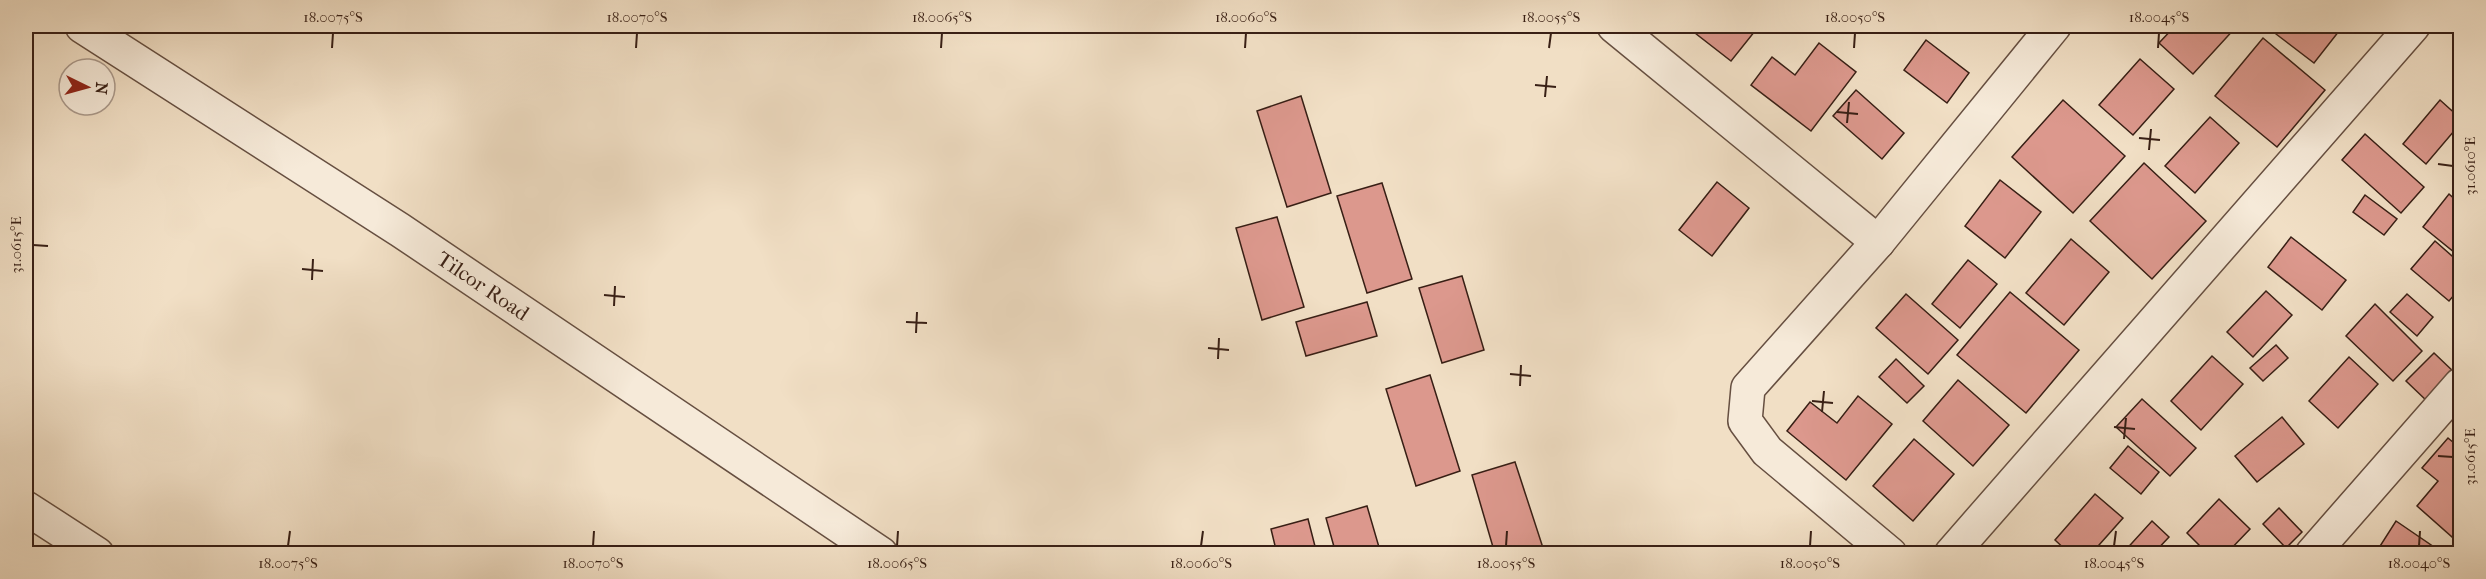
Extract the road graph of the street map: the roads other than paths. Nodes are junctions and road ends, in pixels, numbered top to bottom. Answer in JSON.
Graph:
{"nodes":[{"id":1,"x":82,"y":26,"type":"edge"},
{"id":2,"x":1614,"y":26,"type":"edge"},
{"id":3,"x":2413,"y":26,"type":"edge"},
{"id":4,"x":2037,"y":31,"type":"edge"},
{"id":5,"x":1878,"y":242,"type":"junction"},
{"id":6,"x":2460,"y":385,"type":"edge"},
{"id":7,"x":26,"y":509,"type":"edge"},
{"id":8,"x":866,"y":550,"type":"edge"},
{"id":9,"x":97,"y":554,"type":"edge"},
{"id":10,"x":1890,"y":554,"type":"edge"},
{"id":11,"x":1951,"y":554,"type":"edge"},
{"id":12,"x":2312,"y":554,"type":"edge"}],
"edges":[{"from":1,"to":8,"type":"street","name":"Tilcor Road"},
{"from":2,"to":5,"type":"street"},
{"from":3,"to":11,"type":"street"},
{"from":4,"to":5,"type":"street"},
{"from":5,"to":10,"type":"street"},
{"from":6,"to":12,"type":"street"},
{"from":7,"to":9,"type":"street"}]}
